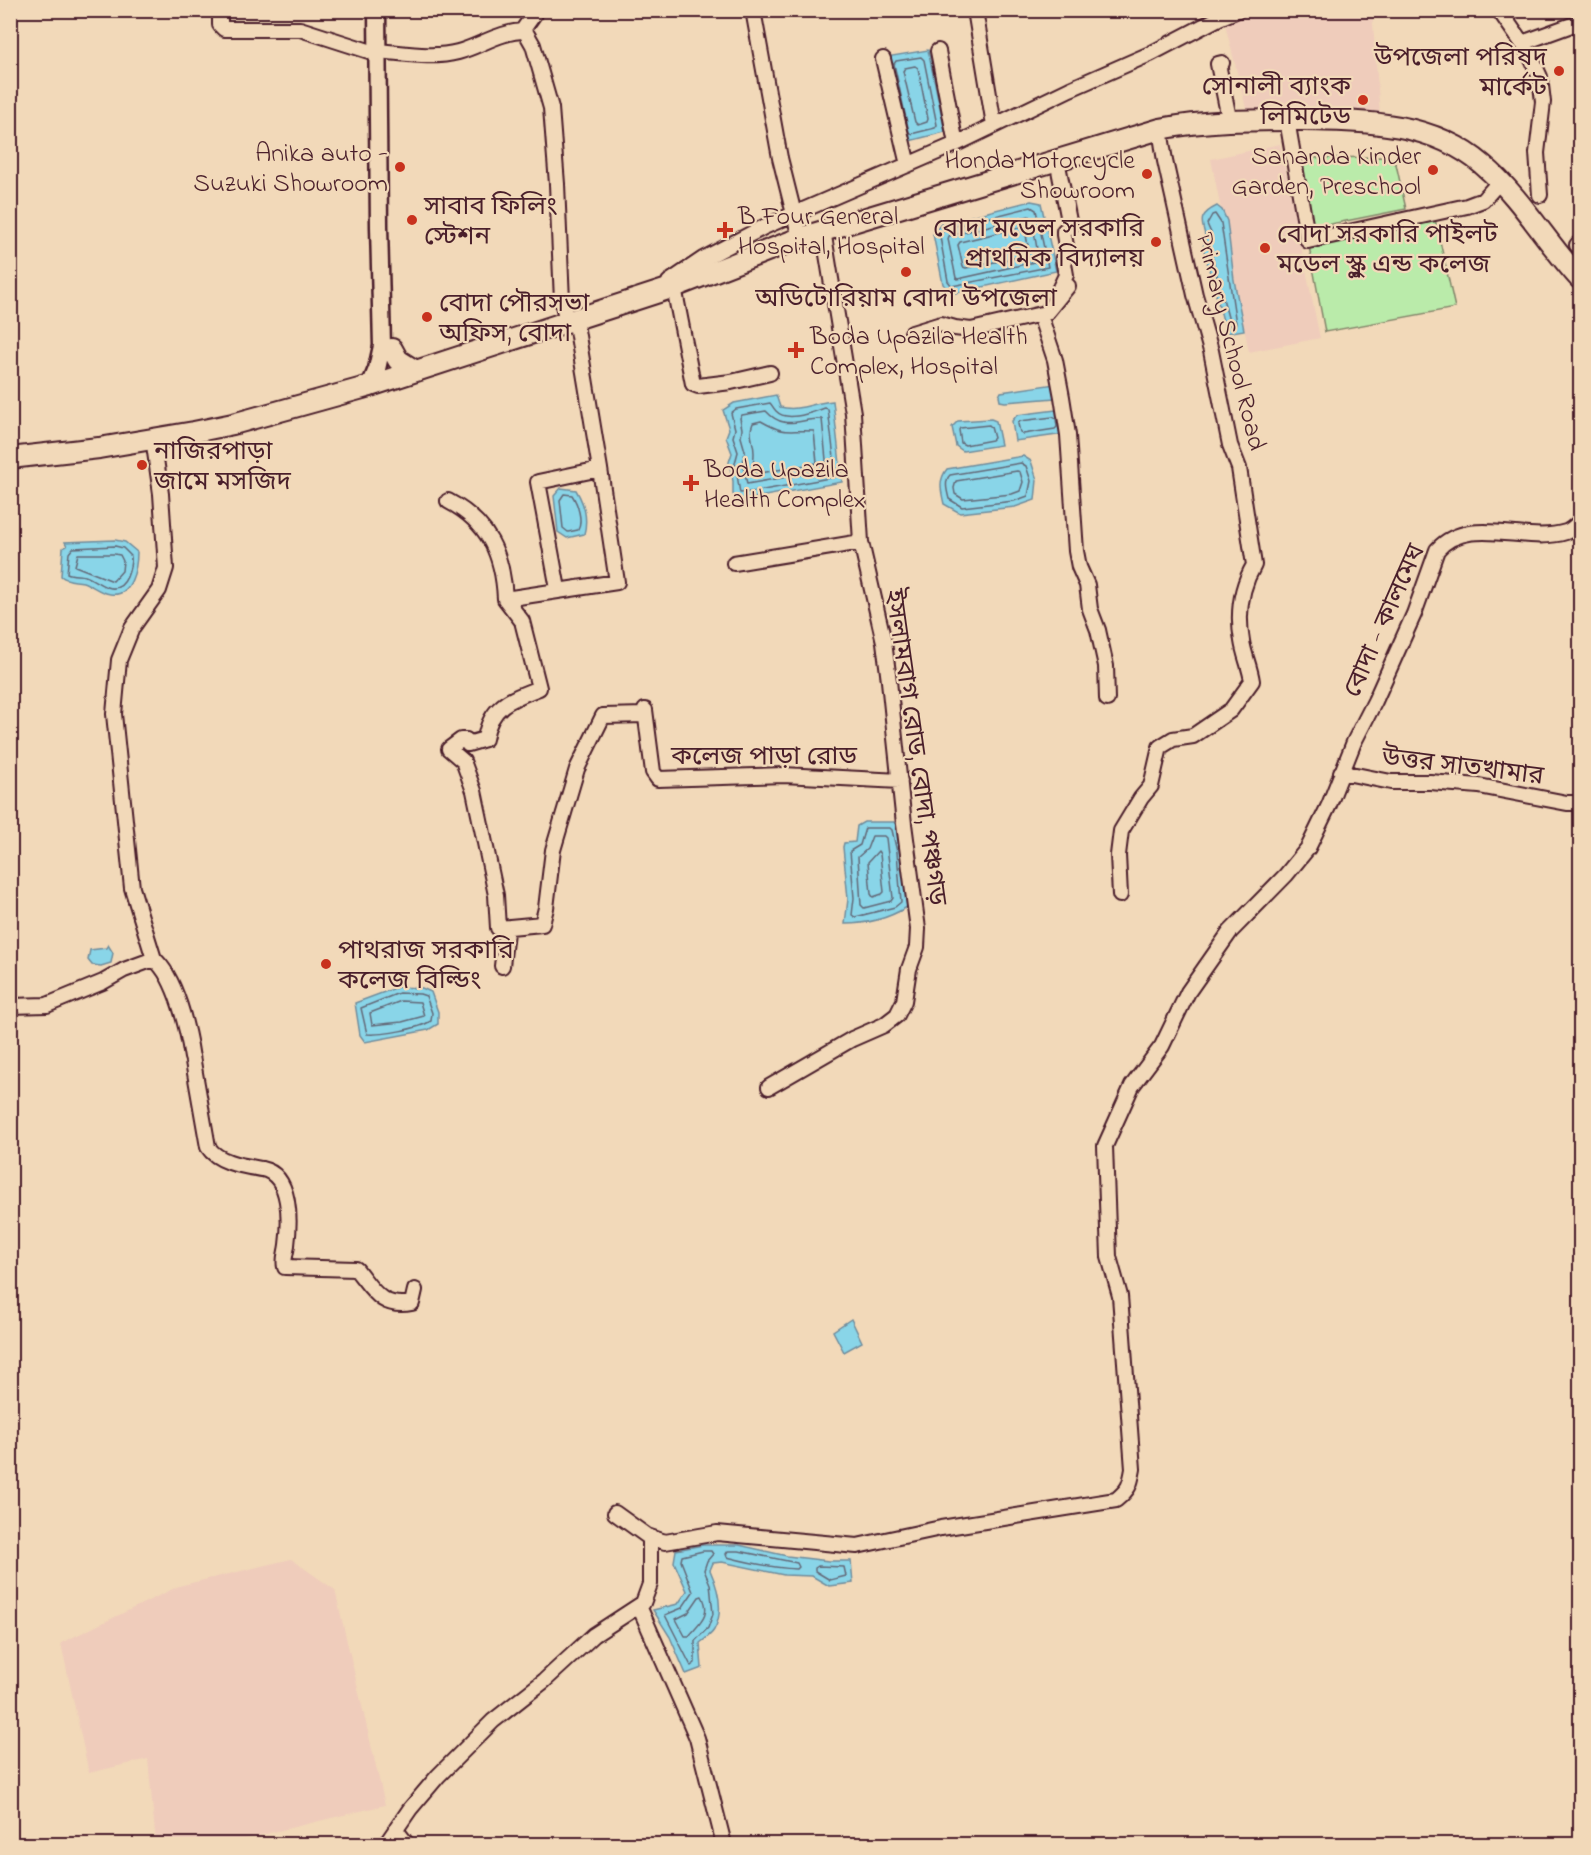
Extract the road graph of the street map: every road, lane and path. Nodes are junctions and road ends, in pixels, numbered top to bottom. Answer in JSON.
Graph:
{"nodes":[{"id":1,"x":220,"y":10,"type":"edge"},
{"id":2,"x":377,"y":10,"type":"edge"},
{"id":3,"x":537,"y":10,"type":"edge"},
{"id":4,"x":753,"y":10,"type":"edge"},
{"id":5,"x":975,"y":10,"type":"edge"},
{"id":6,"x":1238,"y":10,"type":"edge"},
{"id":7,"x":1499,"y":10,"type":"edge"},
{"id":8,"x":1581,"y":22,"type":"edge"},
{"id":9,"x":522,"y":31,"type":"junction"},
{"id":10,"x":1522,"y":43,"type":"junction"},
{"id":11,"x":938,"y":51,"type":"dead end"},
{"id":12,"x":378,"y":53,"type":"junction"},
{"id":13,"x":883,"y":59,"type":"dead end"},
{"id":14,"x":1222,"y":63,"type":"dead end"},
{"id":15,"x":1229,"y":118,"type":"dead end"},
{"id":16,"x":1287,"y":120,"type":"junction"},
{"id":17,"x":994,"y":125,"type":"junction"},
{"id":18,"x":1160,"y":129,"type":"junction"},
{"id":19,"x":956,"y":144,"type":"junction"},
{"id":20,"x":1057,"y":160,"type":"junction"},
{"id":21,"x":908,"y":165,"type":"junction"},
{"id":22,"x":1500,"y":181,"type":"junction"},
{"id":23,"x":1540,"y":195,"type":"dead end"},
{"id":24,"x":793,"y":214,"type":"junction"},
{"id":25,"x":823,"y":230,"type":"junction"},
{"id":26,"x":800,"y":238,"type":"junction"},
{"id":27,"x":1581,"y":279,"type":"edge"},
{"id":28,"x":1068,"y":286,"type":"dead end"},
{"id":29,"x":674,"y":287,"type":"junction"},
{"id":30,"x":652,"y":294,"type":"junction"},
{"id":31,"x":1055,"y":304,"type":"junction"},
{"id":32,"x":381,"y":314,"type":"junction"},
{"id":33,"x":1040,"y":315,"type":"junction"},
{"id":34,"x":571,"y":320,"type":"junction"},
{"id":35,"x":912,"y":333,"type":"dead end"},
{"id":36,"x":392,"y":349,"type":"junction"},
{"id":37,"x":414,"y":370,"type":"junction"},
{"id":38,"x":770,"y":373,"type":"dead end"},
{"id":39,"x":391,"y":377,"type":"junction"},
{"id":40,"x":370,"y":386,"type":"junction"},
{"id":41,"x":153,"y":438,"type":"junction"},
{"id":42,"x":10,"y":458,"type":"edge"},
{"id":43,"x":600,"y":469,"type":"junction"},
{"id":44,"x":448,"y":501,"type":"dead end"},
{"id":45,"x":1581,"y":521,"type":"edge"},
{"id":46,"x":861,"y":542,"type":"junction"},
{"id":47,"x":734,"y":563,"type":"dead end"},
{"id":48,"x":558,"y":590,"type":"dead end"},
{"id":49,"x":505,"y":598,"type":"junction"},
{"id":50,"x":1107,"y":699,"type":"dead end"},
{"id":51,"x":1341,"y":772,"type":"junction"},
{"id":52,"x":900,"y":780,"type":"junction"},
{"id":53,"x":1581,"y":803,"type":"edge"},
{"id":54,"x":1119,"y":895,"type":"dead end"},
{"id":55,"x":504,"y":928,"type":"junction"},
{"id":56,"x":154,"y":959,"type":"junction"},
{"id":57,"x":502,"y":966,"type":"dead end"},
{"id":58,"x":10,"y":1006,"type":"edge"},
{"id":59,"x":769,"y":1087,"type":"dead end"},
{"id":60,"x":415,"y":1290,"type":"dead end"},
{"id":61,"x":615,"y":1513,"type":"dead end"},
{"id":62,"x":650,"y":1537,"type":"junction"},
{"id":63,"x":639,"y":1606,"type":"junction"},
{"id":64,"x":396,"y":1830,"type":"junction"},
{"id":65,"x":386,"y":1845,"type":"edge"},
{"id":66,"x":407,"y":1845,"type":"edge"},
{"id":67,"x":724,"y":1845,"type":"edge"}],
"edges":[{"from":1,"to":12,"type":"street"},
{"from":2,"to":12,"type":"main road"},
{"from":3,"to":9,"type":"street"},
{"from":4,"to":24,"type":"street"},
{"from":5,"to":17,"type":"street"},
{"from":6,"to":17,"type":"street"},
{"from":7,"to":10,"type":"street"},
{"from":8,"to":10,"type":"street"},
{"from":9,"to":12,"type":"street"},
{"from":9,"to":34,"type":"street"},
{"from":10,"to":23,"type":"street"},
{"from":11,"to":19,"type":"street"},
{"from":12,"to":32,"type":"main road"},
{"from":13,"to":21,"type":"street"},
{"from":14,"to":15,"type":"street"},
{"from":16,"to":18,"type":"highway"},
{"from":16,"to":22,"type":"highway"},
{"from":16,"to":22,"type":"street"},
{"from":17,"to":19,"type":"street"},
{"from":18,"to":20,"type":"highway"},
{"from":18,"to":54,"type":"street","name":"Primary School Road"},
{"from":19,"to":21,"type":"street"},
{"from":20,"to":25,"type":"highway"},
{"from":20,"to":31,"type":"street"},
{"from":21,"to":24,"type":"street"},
{"from":22,"to":27,"type":"highway"},
{"from":24,"to":26,"type":"street"},
{"from":24,"to":30,"type":"street"},
{"from":25,"to":26,"type":"highway"},
{"from":25,"to":46,"type":"street","name":"ইসলামবাগ রোড, বোদা, পঞ্চগড়"},
{"from":26,"to":29,"type":"highway"},
{"from":28,"to":31,"type":"street"},
{"from":29,"to":30,"type":"highway"},
{"from":29,"to":38,"type":"street"},
{"from":30,"to":34,"type":"highway"},
{"from":31,"to":33,"type":"street"},
{"from":32,"to":36,"type":"main road"},
{"from":32,"to":40,"type":"main road"},
{"from":33,"to":35,"type":"street"},
{"from":33,"to":50,"type":"street"},
{"from":34,"to":37,"type":"highway"},
{"from":34,"to":43,"type":"street"},
{"from":36,"to":37,"type":"highway"},
{"from":36,"to":39,"type":"main road"},
{"from":37,"to":39,"type":"highway"},
{"from":39,"to":40,"type":"highway"},
{"from":40,"to":41,"type":"highway"},
{"from":41,"to":42,"type":"highway"},
{"from":41,"to":56,"type":"street"},
{"from":43,"to":48,"type":"street"},
{"from":43,"to":49,"type":"street"},
{"from":44,"to":49,"type":"street"},
{"from":45,"to":51,"type":"street","name":"বোদা - কালমেঘ"},
{"from":46,"to":47,"type":"street"},
{"from":46,"to":52,"type":"street","name":"ইসলামবাগ রোড, বোদা, পঞ্চগড়"},
{"from":49,"to":55,"type":"street"},
{"from":51,"to":53,"type":"street","name":"উত্তর সাতখামার"},
{"from":51,"to":62,"type":"street","name":"বোদা - কালমেঘ"},
{"from":52,"to":55,"type":"street","name":"কলেজ পাড়া রোড"},
{"from":52,"to":59,"type":"street","name":"ইসলামবাগ রোড, বোদা, পঞ্চগড়"},
{"from":55,"to":57,"type":"street"},
{"from":56,"to":58,"type":"street"},
{"from":56,"to":60,"type":"street"},
{"from":61,"to":62,"type":"street"},
{"from":62,"to":63,"type":"street"},
{"from":63,"to":64,"type":"street"},
{"from":63,"to":67,"type":"street"},
{"from":64,"to":65,"type":"street"},
{"from":64,"to":66,"type":"street"}]}
